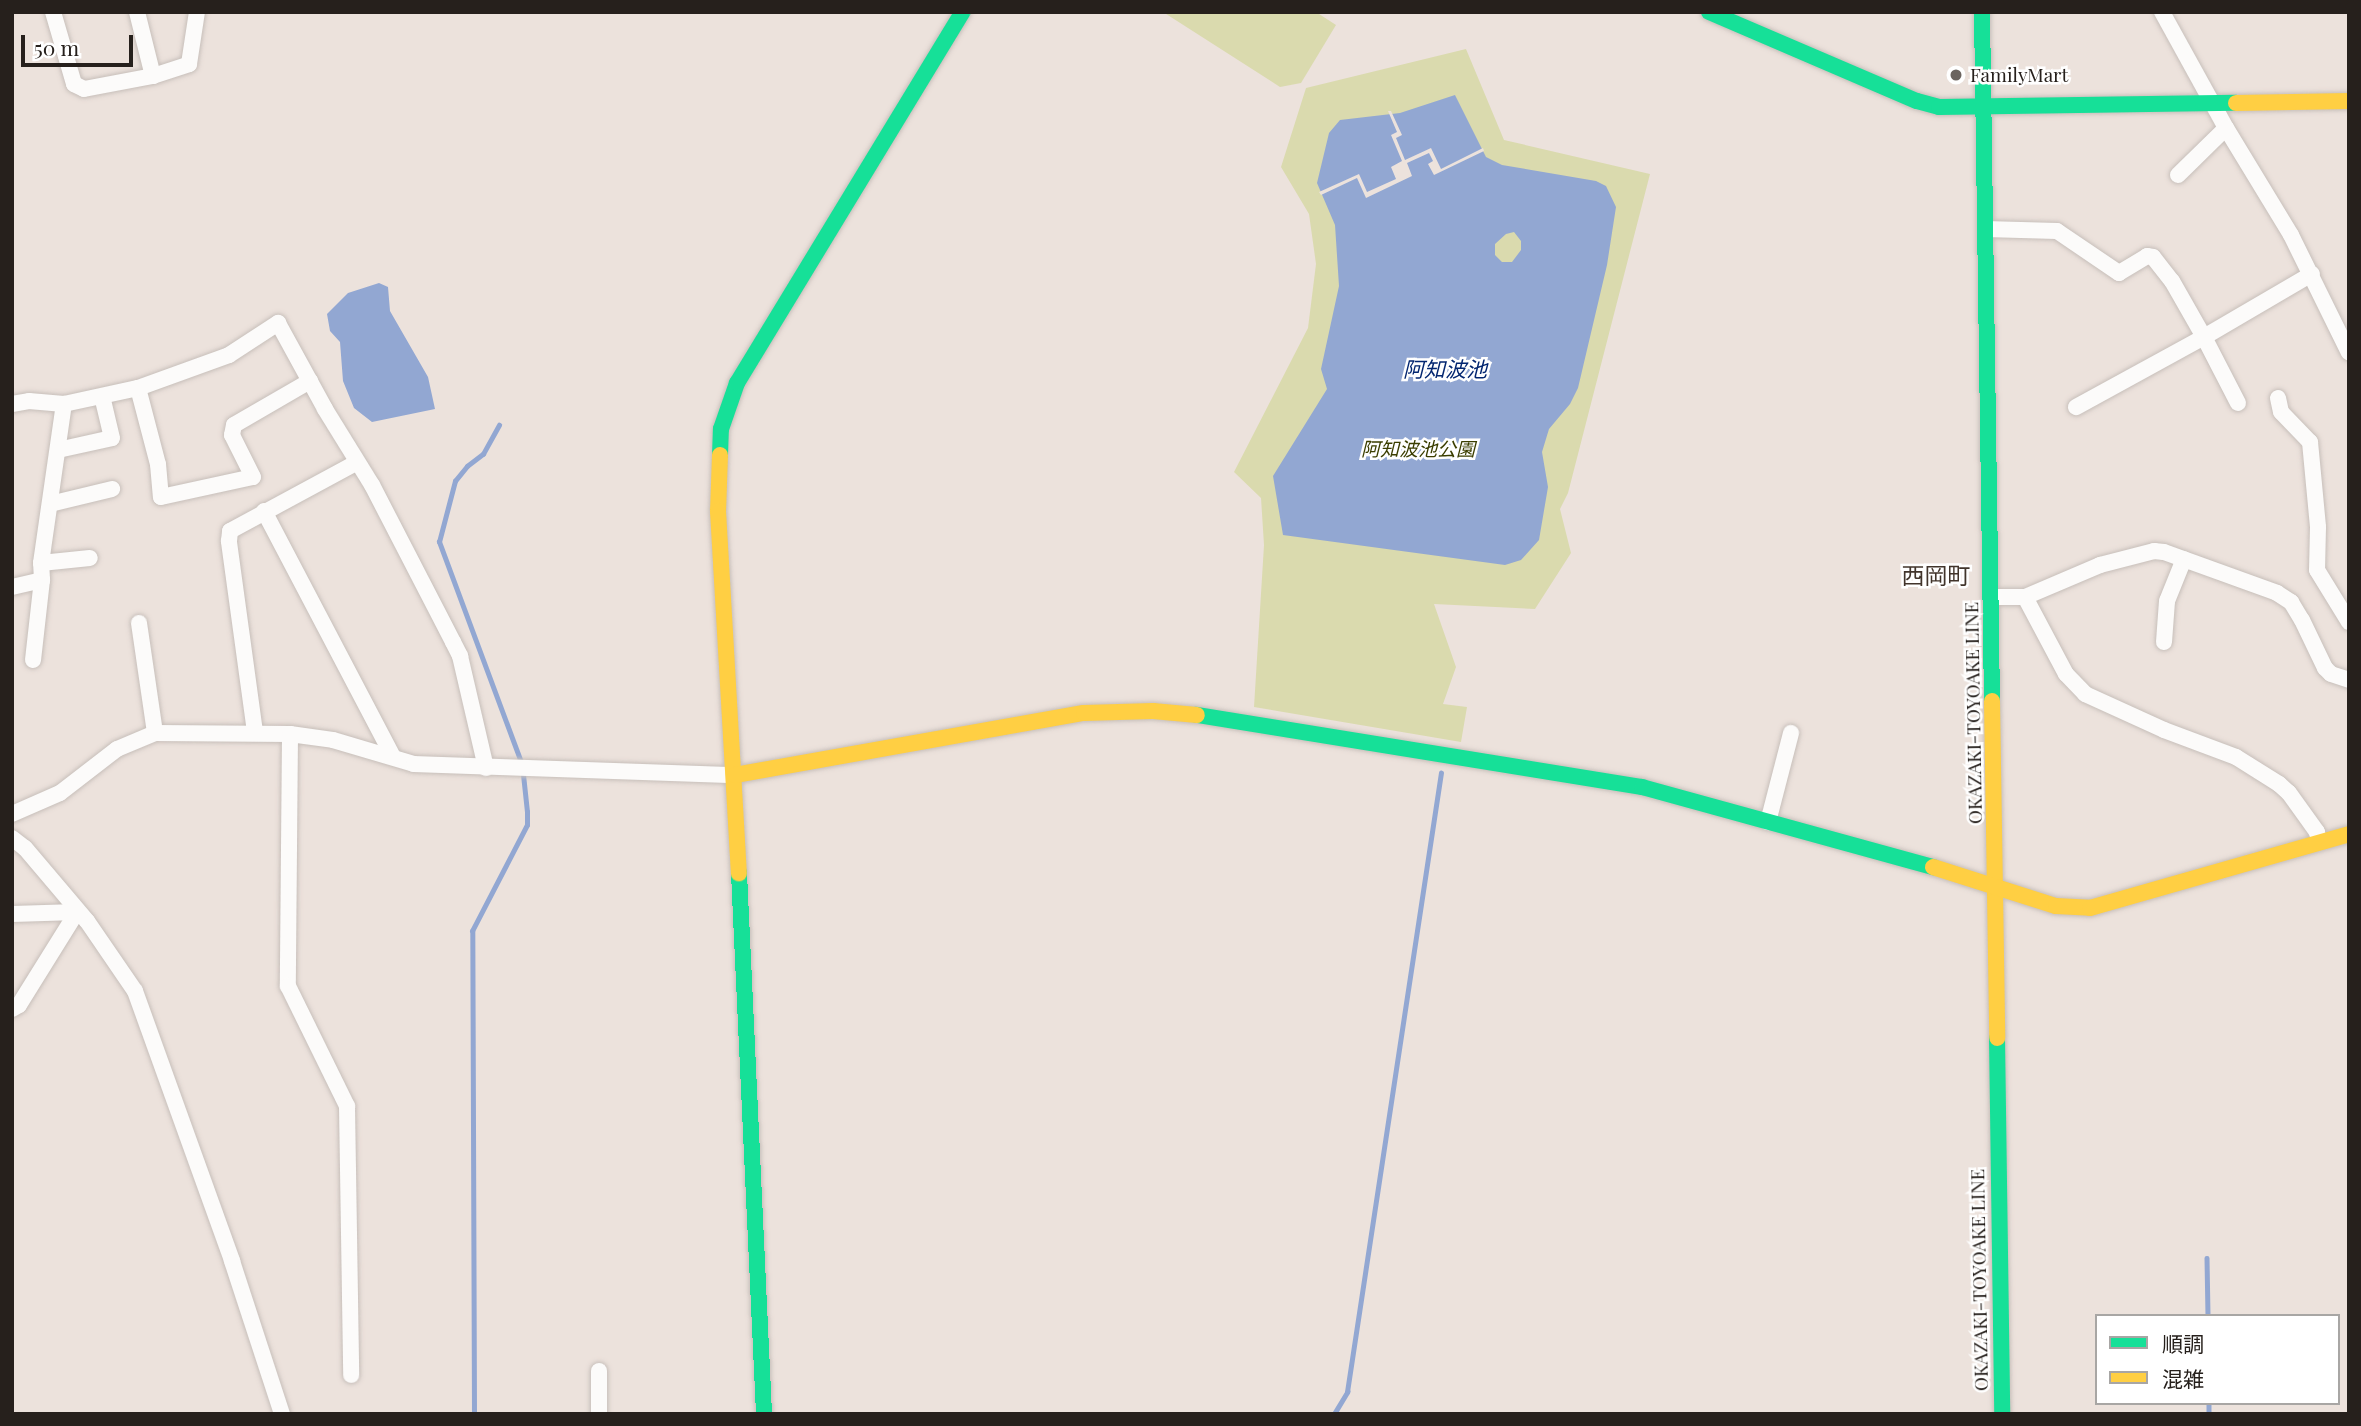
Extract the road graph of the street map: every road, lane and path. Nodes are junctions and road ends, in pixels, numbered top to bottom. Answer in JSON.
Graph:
{"nodes":[{"id":1,"x":53,"y":12,"type":"edge"},
{"id":2,"x":137,"y":12,"type":"edge"},
{"id":3,"x":197,"y":12,"type":"edge"},
{"id":4,"x":963,"y":12,"type":"edge"},
{"id":5,"x":1709,"y":12,"type":"edge"},
{"id":6,"x":1982,"y":12,"type":"edge"},
{"id":7,"x":2162,"y":12,"type":"edge"},
{"id":8,"x":153,"y":76,"type":"junction"},
{"id":9,"x":2349,"y":101,"type":"edge"},
{"id":10,"x":2212,"y":103,"type":"junction"},
{"id":11,"x":1984,"y":108,"type":"junction"},
{"id":12,"x":2226,"y":128,"type":"junction"},
{"id":13,"x":2178,"y":175,"type":"dead end"},
{"id":14,"x":1985,"y":229,"type":"junction"},
{"id":15,"x":2312,"y":274,"type":"junction"},
{"id":16,"x":2204,"y":337,"type":"junction"},
{"id":17,"x":2349,"y":353,"type":"edge"},
{"id":18,"x":310,"y":381,"type":"junction"},
{"id":19,"x":138,"y":388,"type":"junction"},
{"id":20,"x":102,"y":396,"type":"junction"},
{"id":21,"x":2278,"y":398,"type":"dead end"},
{"id":22,"x":2238,"y":403,"type":"dead end"},
{"id":23,"x":12,"y":404,"type":"edge"},
{"id":24,"x":64,"y":404,"type":"junction"},
{"id":25,"x":2076,"y":407,"type":"dead end"},
{"id":26,"x":58,"y":450,"type":"junction"},
{"id":27,"x":356,"y":463,"type":"junction"},
{"id":28,"x":112,"y":489,"type":"dead end"},
{"id":29,"x":50,"y":504,"type":"junction"},
{"id":30,"x":264,"y":511,"type":"junction"},
{"id":31,"x":90,"y":558,"type":"dead end"},
{"id":32,"x":2184,"y":559,"type":"junction"},
{"id":33,"x":41,"y":563,"type":"junction"},
{"id":34,"x":42,"y":580,"type":"junction"},
{"id":35,"x":12,"y":587,"type":"edge"},
{"id":36,"x":1992,"y":597,"type":"junction"},
{"id":37,"x":2025,"y":597,"type":"junction"},
{"id":38,"x":2349,"y":622,"type":"edge"},
{"id":39,"x":139,"y":623,"type":"dead end"},
{"id":40,"x":2164,"y":642,"type":"dead end"},
{"id":41,"x":33,"y":660,"type":"dead end"},
{"id":42,"x":2349,"y":680,"type":"edge"},
{"id":43,"x":255,"y":732,"type":"junction"},
{"id":44,"x":155,"y":733,"type":"junction"},
{"id":45,"x":1791,"y":733,"type":"dead end"},
{"id":46,"x":289,"y":734,"type":"junction"},
{"id":47,"x":392,"y":755,"type":"junction"},
{"id":48,"x":486,"y":768,"type":"junction"},
{"id":49,"x":735,"y":775,"type":"junction"},
{"id":50,"x":12,"y":814,"type":"edge"},
{"id":51,"x":1768,"y":822,"type":"junction"},
{"id":52,"x":2349,"y":834,"type":"edge"},
{"id":53,"x":12,"y":838,"type":"edge"},
{"id":54,"x":2319,"y":842,"type":"junction"},
{"id":55,"x":1996,"y":886,"type":"junction"},
{"id":56,"x":76,"y":912,"type":"junction"},
{"id":57,"x":12,"y":914,"type":"edge"},
{"id":58,"x":12,"y":1009,"type":"edge"},
{"id":59,"x":599,"y":1371,"type":"dead end"},
{"id":60,"x":351,"y":1375,"type":"dead end"},
{"id":61,"x":282,"y":1414,"type":"edge"},
{"id":62,"x":599,"y":1414,"type":"edge"},
{"id":63,"x":764,"y":1414,"type":"edge"},
{"id":64,"x":2002,"y":1414,"type":"edge"}],
"edges":[{"from":1,"to":8,"type":"street"},
{"from":2,"to":8,"type":"street"},
{"from":3,"to":8,"type":"street"},
{"from":4,"to":49,"type":"street"},
{"from":5,"to":11,"type":"street"},
{"from":6,"to":11,"type":"street","name":"OKAZAKI-TOYOAKE LINE"},
{"from":7,"to":10,"type":"street"},
{"from":9,"to":10,"type":"street"},
{"from":10,"to":11,"type":"street"},
{"from":10,"to":12,"type":"street"},
{"from":11,"to":14,"type":"street","name":"OKAZAKI-TOYOAKE LINE"},
{"from":12,"to":13,"type":"street"},
{"from":12,"to":15,"type":"street"},
{"from":14,"to":16,"type":"street"},
{"from":14,"to":36,"type":"street","name":"OKAZAKI-TOYOAKE LINE"},
{"from":15,"to":16,"type":"street"},
{"from":15,"to":17,"type":"street"},
{"from":16,"to":22,"type":"street"},
{"from":16,"to":25,"type":"street"},
{"from":18,"to":19,"type":"street"},
{"from":18,"to":19,"type":"street"},
{"from":18,"to":27,"type":"street"},
{"from":19,"to":20,"type":"street"},
{"from":20,"to":24,"type":"street"},
{"from":20,"to":26,"type":"street"},
{"from":21,"to":38,"type":"street"},
{"from":23,"to":24,"type":"street"},
{"from":24,"to":26,"type":"street"},
{"from":26,"to":29,"type":"street"},
{"from":27,"to":30,"type":"street"},
{"from":27,"to":48,"type":"street"},
{"from":28,"to":29,"type":"street"},
{"from":29,"to":33,"type":"street"},
{"from":30,"to":43,"type":"street"},
{"from":30,"to":47,"type":"street"},
{"from":31,"to":33,"type":"street"},
{"from":32,"to":37,"type":"street"},
{"from":32,"to":40,"type":"street"},
{"from":32,"to":42,"type":"street"},
{"from":33,"to":34,"type":"street"},
{"from":34,"to":35,"type":"street"},
{"from":34,"to":41,"type":"street"},
{"from":36,"to":37,"type":"street"},
{"from":36,"to":55,"type":"street","name":"OKAZAKI-TOYOAKE LINE"},
{"from":37,"to":54,"type":"street"},
{"from":39,"to":44,"type":"street"},
{"from":43,"to":44,"type":"street"},
{"from":43,"to":46,"type":"street"},
{"from":44,"to":50,"type":"street"},
{"from":45,"to":51,"type":"street"},
{"from":46,"to":47,"type":"street"},
{"from":46,"to":60,"type":"street"},
{"from":47,"to":48,"type":"street"},
{"from":48,"to":49,"type":"street"},
{"from":49,"to":51,"type":"street"},
{"from":49,"to":63,"type":"street"},
{"from":51,"to":55,"type":"street"},
{"from":52,"to":54,"type":"street"},
{"from":53,"to":56,"type":"street"},
{"from":54,"to":55,"type":"street"},
{"from":55,"to":64,"type":"street","name":"OKAZAKI-TOYOAKE LINE"},
{"from":56,"to":57,"type":"street"},
{"from":56,"to":58,"type":"street"},
{"from":56,"to":61,"type":"street"},
{"from":59,"to":62,"type":"street"}]}
